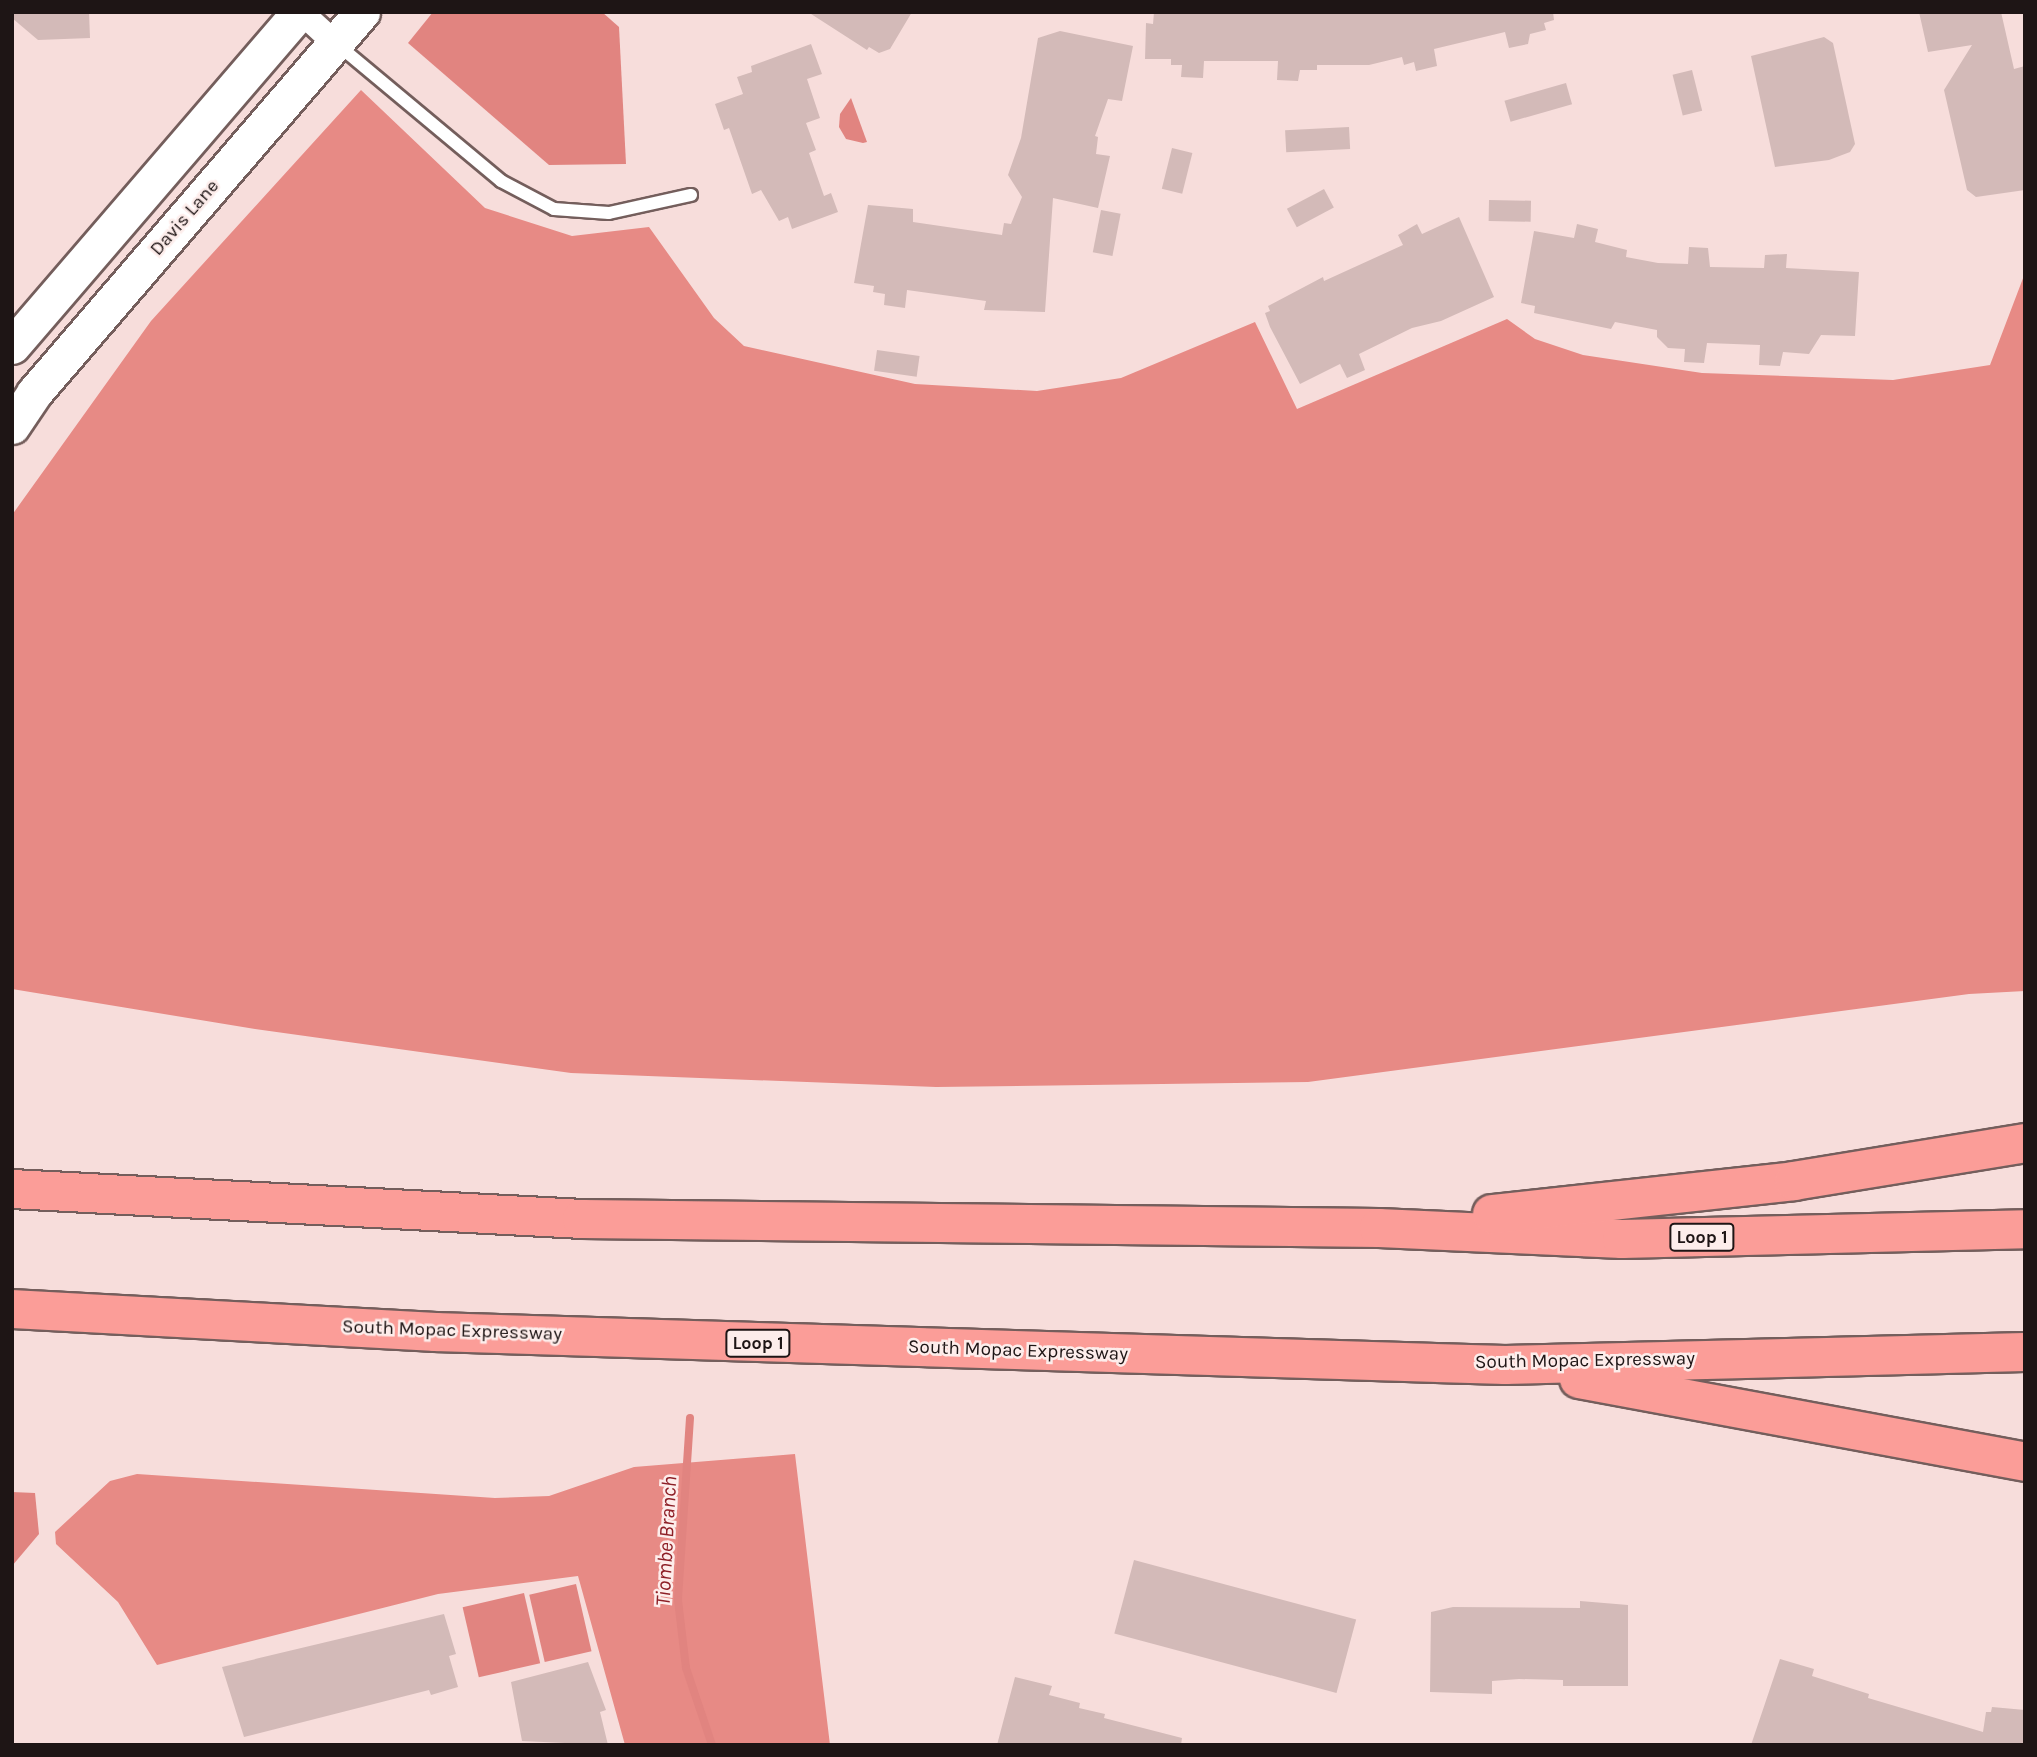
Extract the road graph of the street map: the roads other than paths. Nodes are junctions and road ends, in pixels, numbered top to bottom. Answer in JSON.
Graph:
{"nodes":[{"id":1,"x":300,"y":12,"type":"edge"},
{"id":2,"x":362,"y":12,"type":"edge"},
{"id":3,"x":335,"y":43,"type":"junction"},
{"id":4,"x":691,"y":195,"type":"dead end"},
{"id":5,"x":12,"y":346,"type":"edge"},
{"id":6,"x":13,"y":423,"type":"edge"},
{"id":7,"x":2025,"y":1143,"type":"edge"},
{"id":8,"x":12,"y":1189,"type":"edge"},
{"id":9,"x":1379,"y":1228,"type":"junction"},
{"id":10,"x":2025,"y":1229,"type":"edge"},
{"id":11,"x":12,"y":1310,"type":"edge"},
{"id":12,"x":2025,"y":1352,"type":"edge"},
{"id":13,"x":1505,"y":1365,"type":"junction"},
{"id":14,"x":2025,"y":1462,"type":"edge"}],
"edges":[{"from":1,"to":3,"type":"street"},
{"from":1,"to":5,"type":"main road"},
{"from":2,"to":3,"type":"main road","name":"Davis Lane"},
{"from":3,"to":4,"type":"lane"},
{"from":3,"to":6,"type":"main road","name":"Davis Lane"},
{"from":7,"to":9,"type":"highway"},
{"from":8,"to":9,"type":"highway","number":"Loop 1"},
{"from":9,"to":10,"type":"highway","number":"Loop 1"},
{"from":11,"to":13,"type":"highway","name":"South Mopac Expressway","number":"Loop 1"},
{"from":12,"to":13,"type":"highway","name":"South Mopac Expressway","number":"Loop 1"},
{"from":13,"to":14,"type":"highway"}]}
